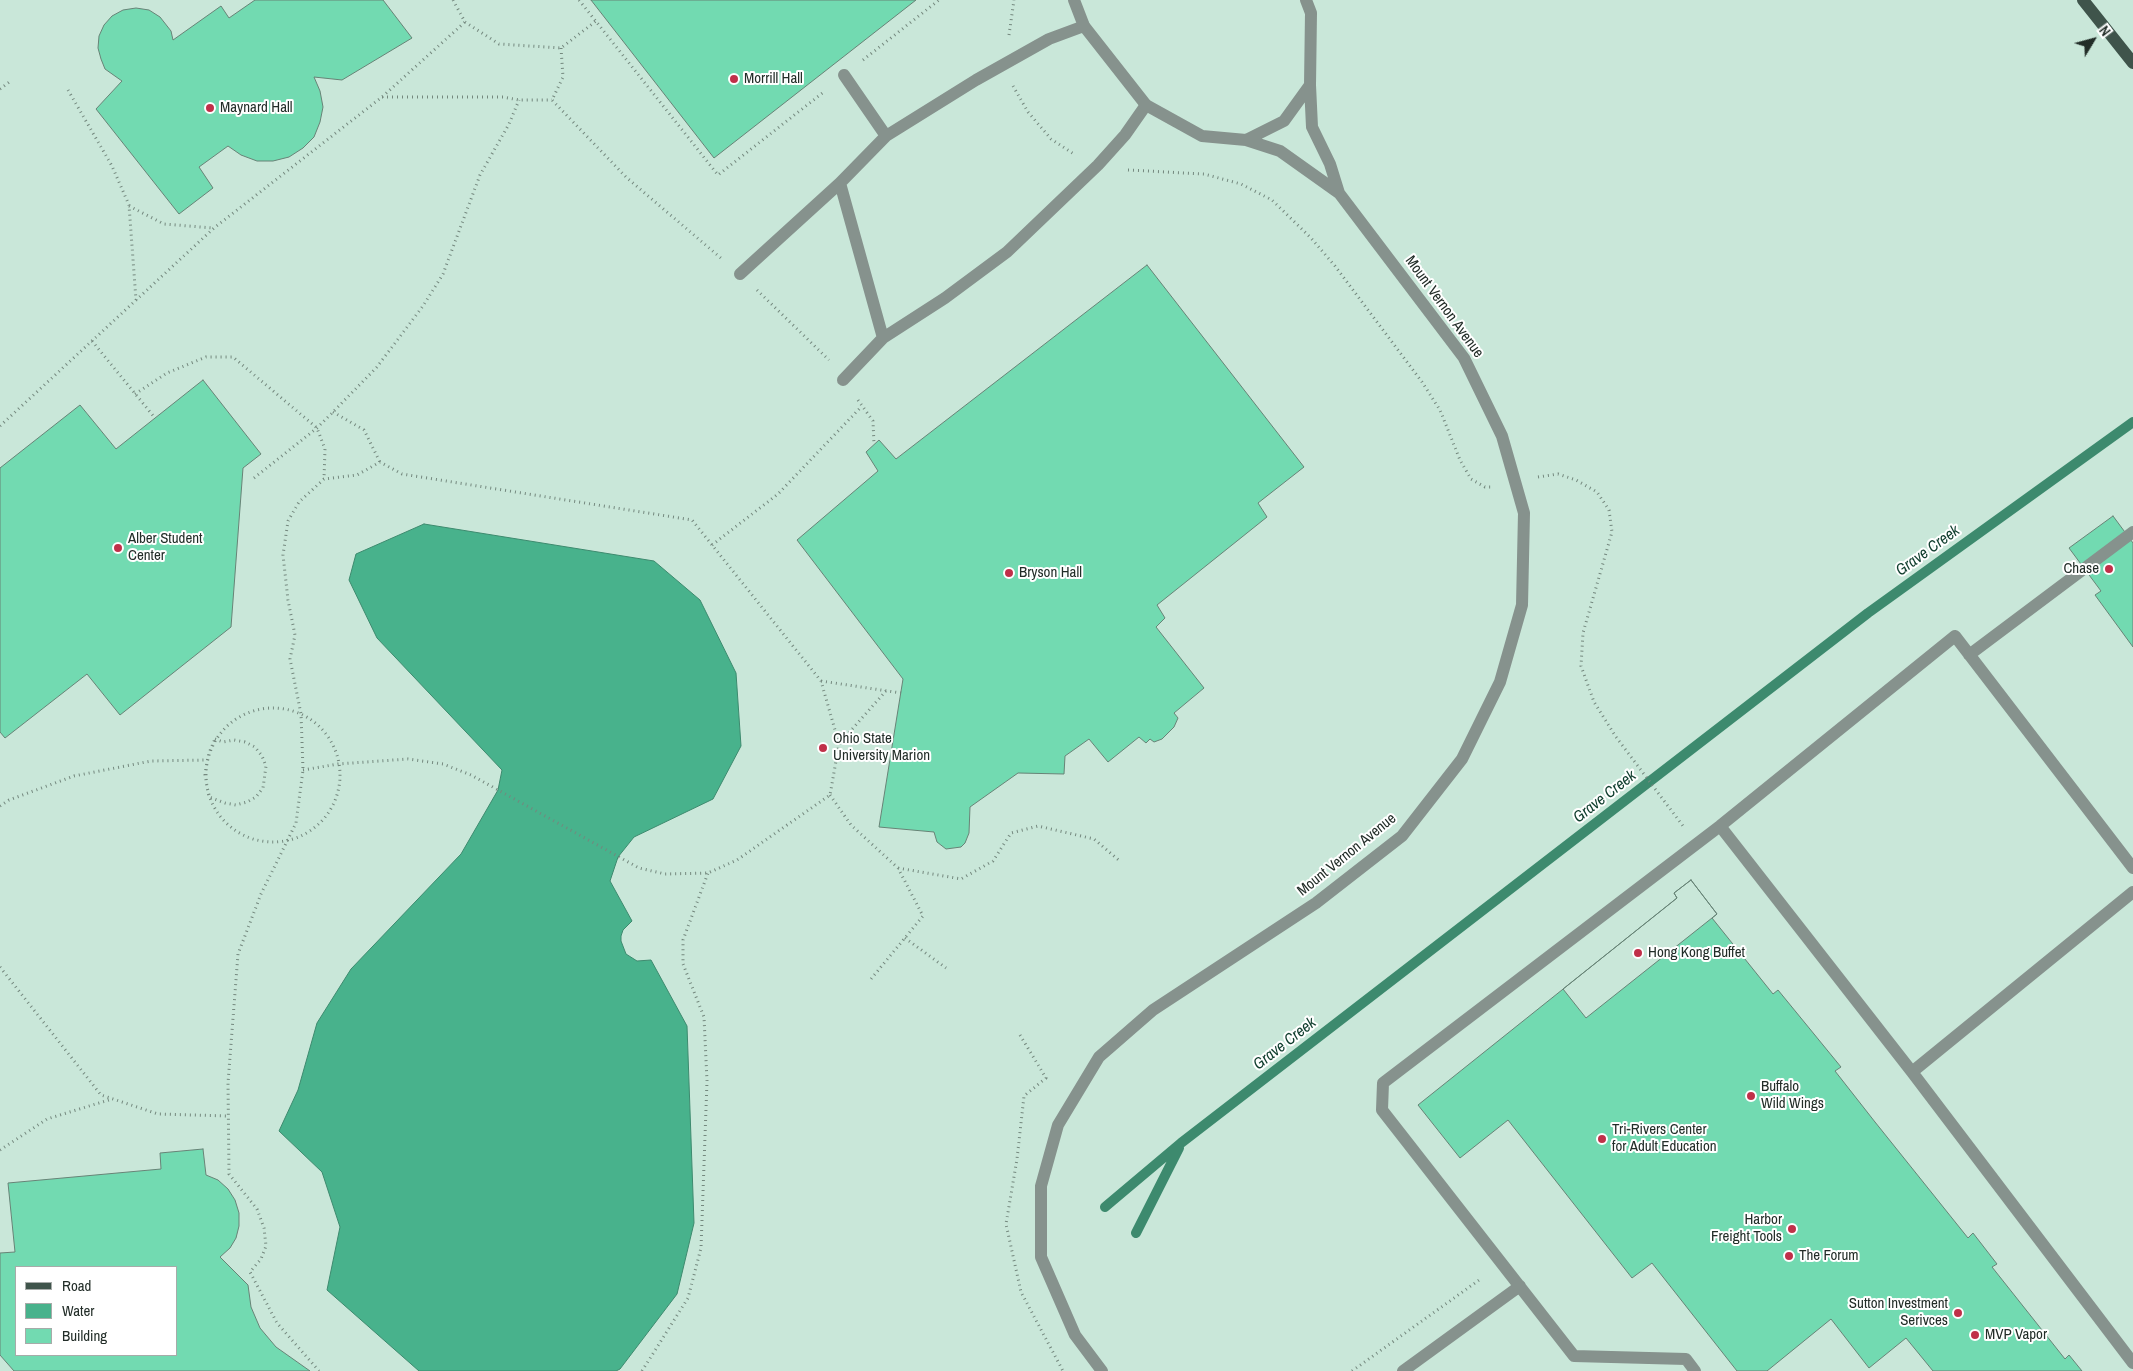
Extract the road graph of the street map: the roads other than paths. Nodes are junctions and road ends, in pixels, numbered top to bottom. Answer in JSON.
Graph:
{"nodes":[{"id":1,"x":1074,"y":0,"type":"edge"},
{"id":2,"x":1306,"y":0,"type":"edge"},
{"id":3,"x":2083,"y":0,"type":"edge"},
{"id":4,"x":1084,"y":26,"type":"junction"},
{"id":5,"x":2133,"y":63,"type":"edge"},
{"id":6,"x":844,"y":76,"type":"road end"},
{"id":7,"x":1310,"y":85,"type":"junction"},
{"id":8,"x":1146,"y":105,"type":"junction"},
{"id":9,"x":886,"y":136,"type":"junction"},
{"id":10,"x":1246,"y":140,"type":"junction"},
{"id":11,"x":840,"y":184,"type":"junction"},
{"id":12,"x":1339,"y":193,"type":"junction"},
{"id":13,"x":740,"y":274,"type":"road end"},
{"id":14,"x":884,"y":338,"type":"junction"},
{"id":15,"x":843,"y":380,"type":"road end"},
{"id":16,"x":2133,"y":532,"type":"edge"},
{"id":17,"x":1969,"y":655,"type":"junction"},
{"id":18,"x":1720,"y":826,"type":"junction"},
{"id":19,"x":2133,"y":868,"type":"edge"},
{"id":20,"x":2133,"y":892,"type":"edge"},
{"id":21,"x":1912,"y":1072,"type":"junction"},
{"id":22,"x":1520,"y":1286,"type":"junction"},
{"id":23,"x":2133,"y":1363,"type":"edge"},
{"id":24,"x":1102,"y":1371,"type":"edge"},
{"id":25,"x":1403,"y":1371,"type":"edge"},
{"id":26,"x":1695,"y":1371,"type":"edge"}],
"edges":[{"from":1,"to":4,"type":"street","name":"Mount Vernon Avenue"},
{"from":2,"to":7,"type":"street","name":"Mount Vernon Avenue"},
{"from":3,"to":5,"type":"main road"},
{"from":4,"to":8,"type":"street","name":"Mount Vernon Avenue"},
{"from":4,"to":9,"type":"street"},
{"from":6,"to":9,"type":"street"},
{"from":7,"to":10,"type":"street"},
{"from":7,"to":12,"type":"street","name":"Mount Vernon Avenue"},
{"from":8,"to":10,"type":"street","name":"Mount Vernon Avenue"},
{"from":8,"to":14,"type":"street"},
{"from":9,"to":11,"type":"street"},
{"from":10,"to":12,"type":"street","name":"Mount Vernon Avenue"},
{"from":11,"to":13,"type":"street"},
{"from":11,"to":14,"type":"street"},
{"from":12,"to":24,"type":"street","name":"Mount Vernon Avenue"},
{"from":14,"to":15,"type":"street"},
{"from":16,"to":17,"type":"street"},
{"from":17,"to":18,"type":"street"},
{"from":17,"to":19,"type":"street"},
{"from":18,"to":21,"type":"street"},
{"from":18,"to":22,"type":"street"},
{"from":20,"to":21,"type":"street"},
{"from":21,"to":23,"type":"street"},
{"from":22,"to":25,"type":"street"},
{"from":22,"to":26,"type":"street"}]}
